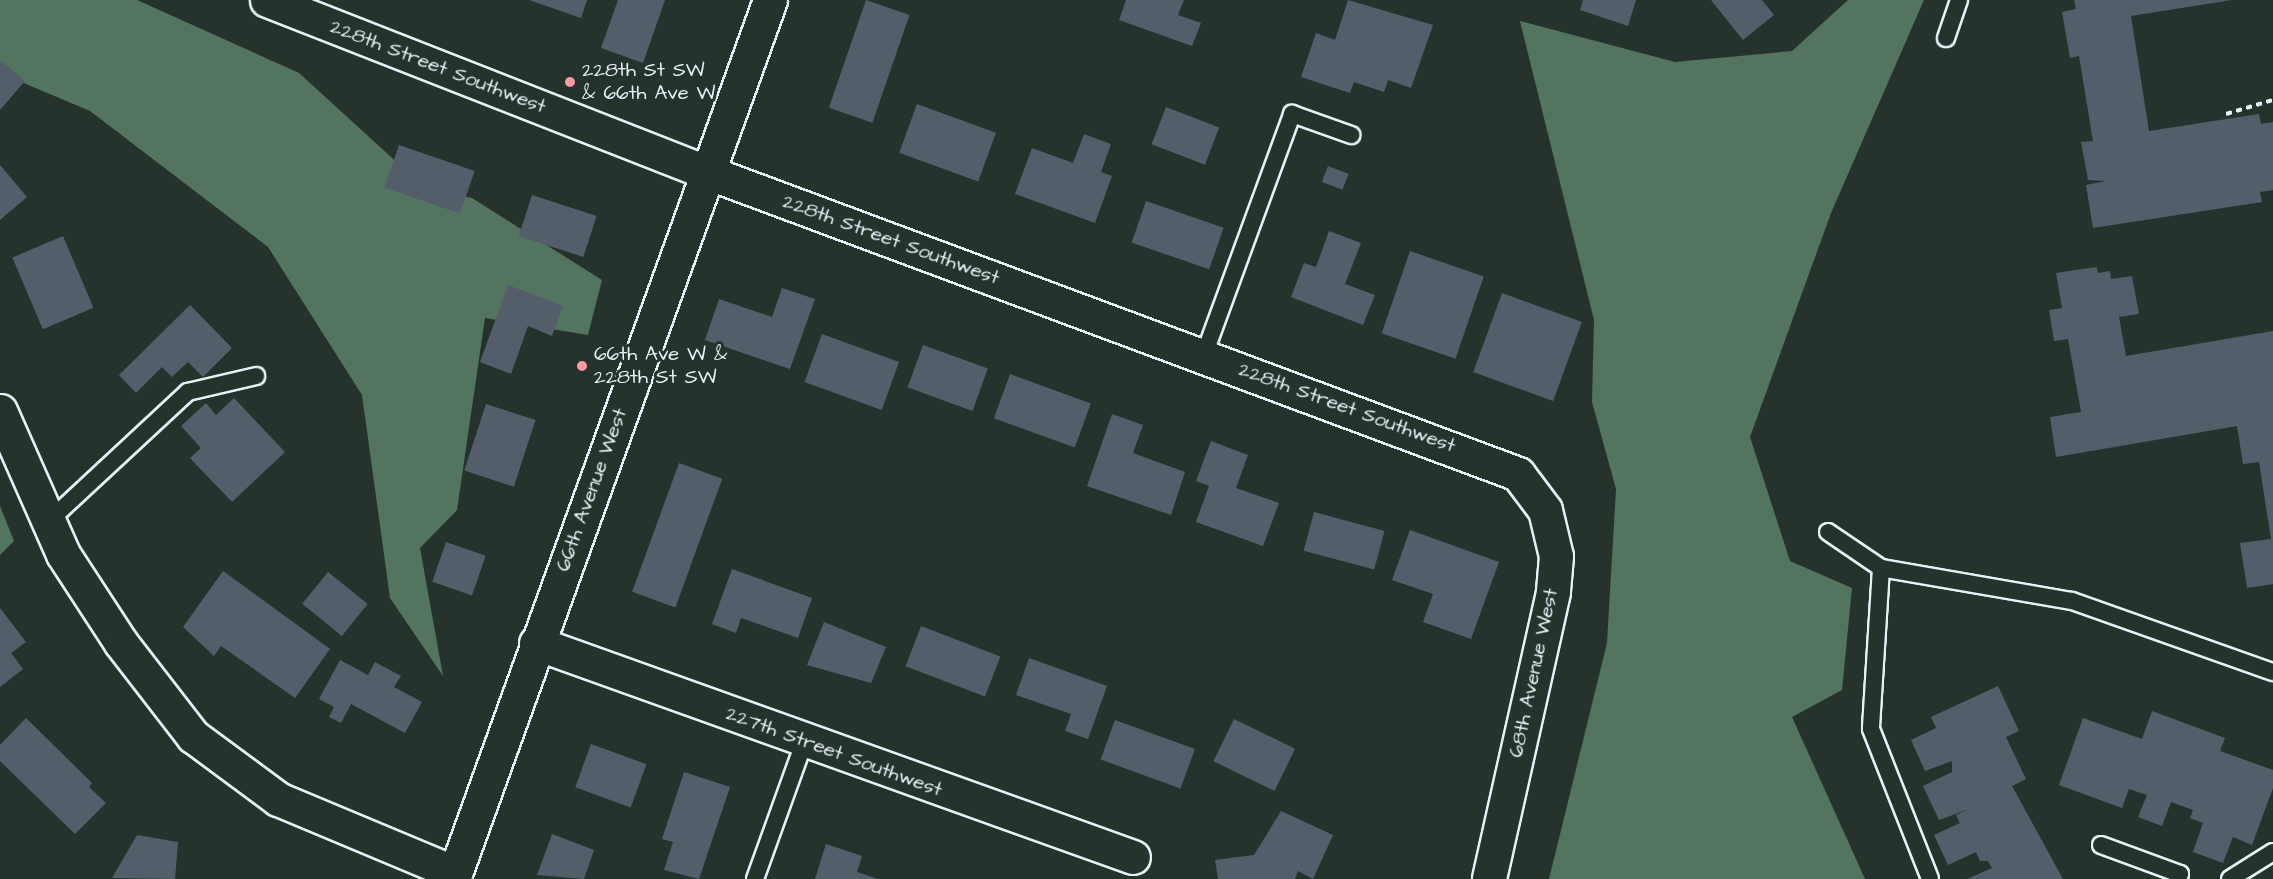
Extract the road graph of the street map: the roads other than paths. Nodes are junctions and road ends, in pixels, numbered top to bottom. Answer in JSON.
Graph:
{"nodes":[{"id":1,"x":267,"y":0,"type":"edge"},
{"id":2,"x":770,"y":0,"type":"edge"},
{"id":3,"x":1959,"y":0,"type":"edge"},
{"id":4,"x":1946,"y":38,"type":"dead end"},
{"id":5,"x":1351,"y":135,"type":"dead end"},
{"id":6,"x":707,"y":172,"type":"junction"},
{"id":7,"x":1204,"y":356,"type":"junction"},
{"id":8,"x":256,"y":376,"type":"dead end"},
{"id":9,"x":0,"y":411,"type":"edge"},
{"id":10,"x":1518,"y":474,"type":"joint"},
{"id":11,"x":49,"y":521,"type":"junction"},
{"id":12,"x":1828,"y":532,"type":"dead end"},
{"id":13,"x":1881,"y":568,"type":"junction"},
{"id":14,"x":536,"y":643,"type":"junction"},
{"id":15,"x":2273,"y":672,"type":"edge"},
{"id":16,"x":804,"y":743,"type":"junction"},
{"id":17,"x":2101,"y":845,"type":"dead end"},
{"id":18,"x":2273,"y":852,"type":"edge"},
{"id":19,"x":1133,"y":857,"type":"dead end"},
{"id":20,"x":454,"y":876,"type":"edge"},
{"id":21,"x":755,"y":879,"type":"edge"},
{"id":22,"x":1489,"y":879,"type":"edge"},
{"id":23,"x":1929,"y":879,"type":"edge"},
{"id":24,"x":2178,"y":879,"type":"edge"},
{"id":25,"x":2230,"y":879,"type":"edge"}],
"edges":[{"from":1,"to":6,"type":"street","name":"228th Street Southwest"},
{"from":2,"to":6,"type":"street","name":"66th Avenue West"},
{"from":3,"to":4,"type":"lane"},
{"from":5,"to":7,"type":"lane"},
{"from":6,"to":7,"type":"street","name":"228th Street Southwest"},
{"from":6,"to":14,"type":"street","name":"66th Avenue West"},
{"from":7,"to":10,"type":"street","name":"228th Street Southwest"},
{"from":8,"to":11,"type":"lane"},
{"from":9,"to":11,"type":"street"},
{"from":10,"to":22,"type":"street","name":"68th Avenue West"},
{"from":11,"to":20,"type":"street"},
{"from":12,"to":13,"type":"lane"},
{"from":13,"to":15,"type":"lane"},
{"from":13,"to":23,"type":"lane"},
{"from":14,"to":16,"type":"street","name":"227th Street Southwest"},
{"from":14,"to":20,"type":"street","name":"66th Avenue West"},
{"from":16,"to":19,"type":"street","name":"227th Street Southwest"},
{"from":16,"to":21,"type":"lane"},
{"from":17,"to":24,"type":"lane"},
{"from":18,"to":25,"type":"lane"}]}
